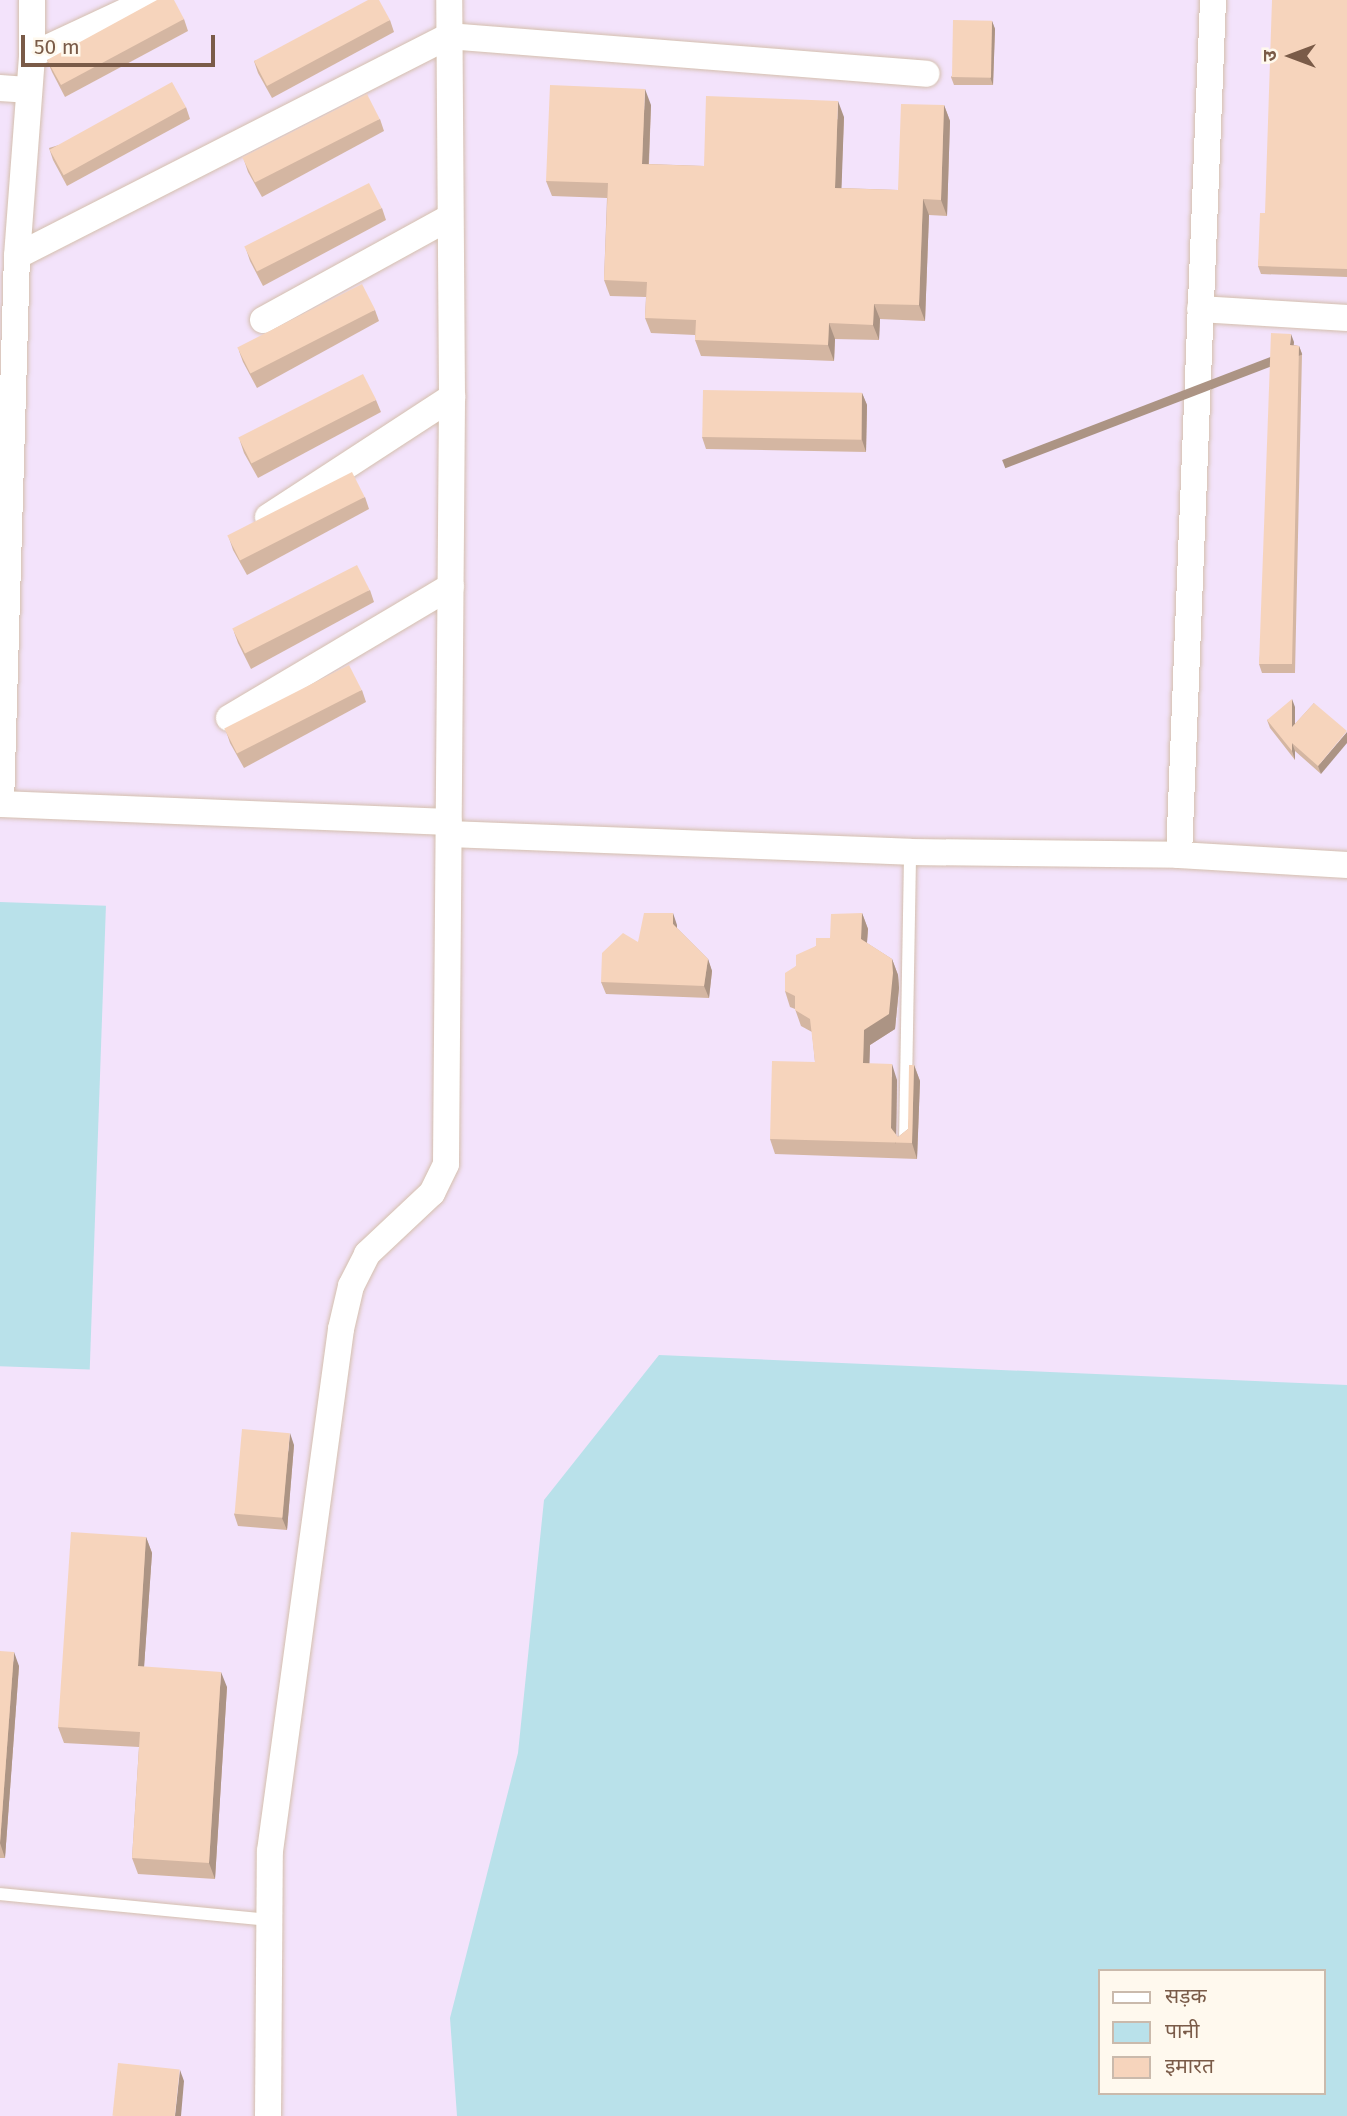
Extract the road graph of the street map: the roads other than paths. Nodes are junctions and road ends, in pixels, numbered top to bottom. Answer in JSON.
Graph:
{"nodes":[{"id":1,"x":32,"y":0,"type":"edge"},
{"id":2,"x":150,"y":0,"type":"edge"},
{"id":3,"x":449,"y":0,"type":"edge"},
{"id":4,"x":1213,"y":0,"type":"edge"},
{"id":5,"x":448,"y":36,"type":"junction"},
{"id":6,"x":32,"y":55,"type":"junction"},
{"id":7,"x":926,"y":74,"type":"dead end"},
{"id":8,"x":0,"y":88,"type":"edge"},
{"id":9,"x":27,"y":90,"type":"junction"},
{"id":10,"x":450,"y":217,"type":"junction"},
{"id":11,"x":11,"y":227,"type":"edge"},
{"id":12,"x":17,"y":256,"type":"junction"},
{"id":13,"x":1200,"y":309,"type":"junction"},
{"id":14,"x":1347,"y":318,"type":"edge"},
{"id":15,"x":263,"y":320,"type":"dead end"},
{"id":16,"x":9,"y":365,"type":"edge"},
{"id":17,"x":452,"y":397,"type":"junction"},
{"id":18,"x":6,"y":503,"type":"edge"},
{"id":19,"x":268,"y":517,"type":"edge"},
{"id":20,"x":451,"y":586,"type":"junction"},
{"id":21,"x":4,"y":637,"type":"edge"},
{"id":22,"x":229,"y":718,"type":"dead end"},
{"id":23,"x":0,"y":804,"type":"edge"},
{"id":24,"x":449,"y":828,"type":"junction"},
{"id":25,"x":910,"y":852,"type":"junction"},
{"id":26,"x":1179,"y":855,"type":"junction"},
{"id":27,"x":1347,"y":865,"type":"edge"},
{"id":28,"x":905,"y":1144,"type":"edge"},
{"id":29,"x":0,"y":1894,"type":"edge"},
{"id":30,"x":269,"y":1920,"type":"junction"},
{"id":31,"x":268,"y":2116,"type":"edge"}],
"edges":[{"from":1,"to":6,"type":"street"},
{"from":2,"to":6,"type":"street"},
{"from":3,"to":5,"type":"street"},
{"from":4,"to":13,"type":"street"},
{"from":5,"to":7,"type":"street"},
{"from":5,"to":10,"type":"street"},
{"from":5,"to":12,"type":"street"},
{"from":6,"to":9,"type":"street"},
{"from":8,"to":9,"type":"street"},
{"from":9,"to":11,"type":"street"},
{"from":10,"to":15,"type":"street"},
{"from":10,"to":17,"type":"street"},
{"from":11,"to":12,"type":"street"},
{"from":12,"to":16,"type":"street"},
{"from":13,"to":14,"type":"street"},
{"from":13,"to":26,"type":"street"},
{"from":16,"to":18,"type":"street"},
{"from":17,"to":19,"type":"street"},
{"from":17,"to":20,"type":"street"},
{"from":18,"to":21,"type":"street"},
{"from":20,"to":22,"type":"street"},
{"from":20,"to":24,"type":"street"},
{"from":21,"to":23,"type":"street"},
{"from":23,"to":24,"type":"street"},
{"from":24,"to":25,"type":"street"},
{"from":24,"to":30,"type":"street"},
{"from":25,"to":26,"type":"street"},
{"from":25,"to":28,"type":"lane"},
{"from":26,"to":27,"type":"street"},
{"from":29,"to":30,"type":"lane"},
{"from":30,"to":31,"type":"street"}]}
